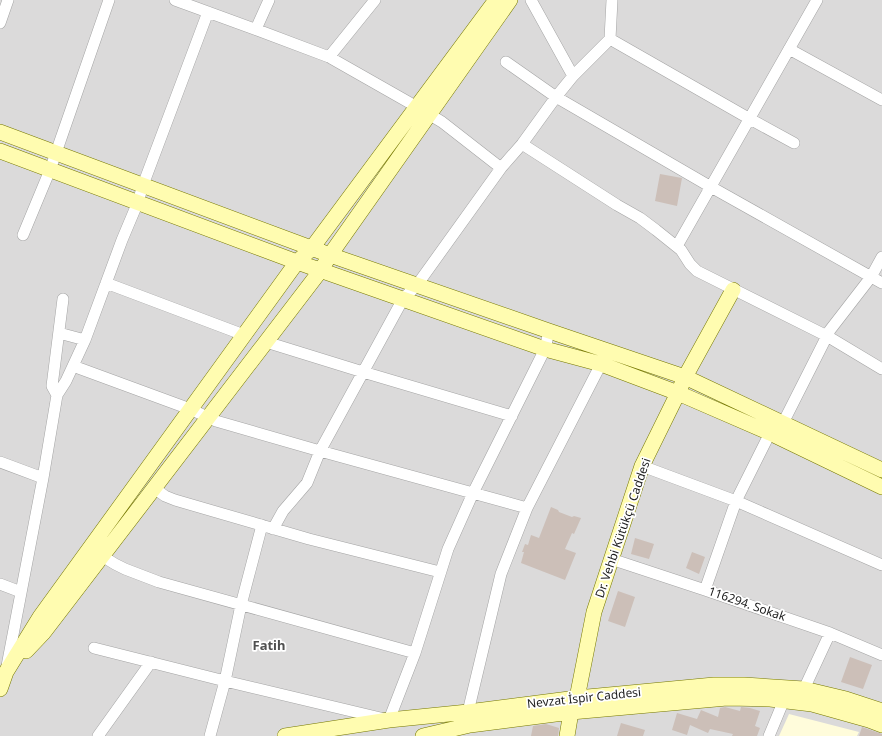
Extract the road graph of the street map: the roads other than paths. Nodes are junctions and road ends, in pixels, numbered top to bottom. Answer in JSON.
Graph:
{"nodes":[{"id":1,"x":8,"y":0,"type":"edge"},
{"id":2,"x":110,"y":0,"type":"edge"},
{"id":3,"x":175,"y":0,"type":"edge"},
{"id":4,"x":269,"y":0,"type":"edge"},
{"id":5,"x":375,"y":0,"type":"edge"},
{"id":6,"x":496,"y":0,"type":"edge"},
{"id":7,"x":510,"y":0,"type":"edge"},
{"id":8,"x":531,"y":0,"type":"edge"},
{"id":9,"x":612,"y":0,"type":"edge"},
{"id":10,"x":817,"y":0,"type":"edge"},
{"id":11,"x":208,"y":12,"type":"junction"},
{"id":12,"x":0,"y":23,"type":"edge"},
{"id":13,"x":256,"y":29,"type":"junction"},
{"id":14,"x":610,"y":39,"type":"junction"},
{"id":15,"x":790,"y":49,"type":"junction"},
{"id":16,"x":329,"y":57,"type":"junction"},
{"id":17,"x":506,"y":62,"type":"dead end"},
{"id":18,"x":573,"y":76,"type":"junction"},
{"id":19,"x":556,"y":97,"type":"junction"},
{"id":20,"x":882,"y":100,"type":"edge"},
{"id":21,"x":423,"y":111,"type":"junction"},
{"id":22,"x":750,"y":119,"type":"junction"},
{"id":23,"x":0,"y":132,"type":"edge"},
{"id":24,"x":794,"y":143,"type":"dead end"},
{"id":25,"x":522,"y":144,"type":"junction"},
{"id":26,"x":0,"y":151,"type":"edge"},
{"id":27,"x":56,"y":153,"type":"junction"},
{"id":28,"x":501,"y":168,"type":"junction"},
{"id":29,"x":50,"y":170,"type":"junction"},
{"id":30,"x":143,"y":185,"type":"junction"},
{"id":31,"x":711,"y":187,"type":"junction"},
{"id":32,"x":138,"y":202,"type":"junction"},
{"id":33,"x":23,"y":235,"type":"dead end"},
{"id":34,"x":677,"y":246,"type":"junction"},
{"id":35,"x":312,"y":248,"type":"junction"},
{"id":36,"x":330,"y":255,"type":"junction"},
{"id":37,"x":882,"y":257,"type":"edge"},
{"id":38,"x":297,"y":262,"type":"junction"},
{"id":39,"x":321,"y":270,"type":"junction"},
{"id":40,"x":870,"y":277,"type":"junction"},
{"id":41,"x":106,"y":282,"type":"junction"},
{"id":42,"x":882,"y":283,"type":"edge"},
{"id":43,"x":417,"y":285,"type":"junction"},
{"id":44,"x":733,"y":290,"type":"junction"},
{"id":45,"x":63,"y":299,"type":"dead end"},
{"id":46,"x":403,"y":299,"type":"junction"},
{"id":47,"x":549,"y":331,"type":"junction"},
{"id":48,"x":59,"y":333,"type":"junction"},
{"id":49,"x":244,"y":334,"type":"junction"},
{"id":50,"x":827,"y":336,"type":"junction"},
{"id":51,"x":85,"y":340,"type":"junction"},
{"id":52,"x":266,"y":342,"type":"junction"},
{"id":53,"x":545,"y":348,"type":"junction"},
{"id":54,"x":601,"y":364,"type":"junction"},
{"id":55,"x":73,"y":366,"type":"junction"},
{"id":56,"x":882,"y":369,"type":"edge"},
{"id":57,"x":363,"y":372,"type":"junction"},
{"id":58,"x":685,"y":377,"type":"junction"},
{"id":59,"x":678,"y":393,"type":"junction"},
{"id":60,"x":57,"y":395,"type":"junction"},
{"id":61,"x":190,"y":409,"type":"junction"},
{"id":62,"x":512,"y":416,"type":"junction"},
{"id":63,"x":208,"y":417,"type":"junction"},
{"id":64,"x":783,"y":423,"type":"junction"},
{"id":65,"x":770,"y":433,"type":"junction"},
{"id":66,"x":320,"y":451,"type":"junction"},
{"id":67,"x":0,"y":462,"type":"edge"},
{"id":68,"x":642,"y":466,"type":"junction"},
{"id":69,"x":882,"y":470,"type":"edge"},
{"id":70,"x":43,"y":478,"type":"junction"},
{"id":71,"x":882,"y":487,"type":"edge"},
{"id":72,"x":154,"y":488,"type":"junction"},
{"id":73,"x":473,"y":493,"type":"junction"},
{"id":74,"x":736,"y":501,"type":"junction"},
{"id":75,"x":527,"y":508,"type":"junction"},
{"id":76,"x":268,"y":527,"type":"junction"},
{"id":77,"x":102,"y":556,"type":"junction"},
{"id":78,"x":611,"y":559,"type":"junction"},
{"id":79,"x":882,"y":565,"type":"edge"},
{"id":80,"x":440,"y":572,"type":"junction"},
{"id":81,"x":0,"y":584,"type":"edge"},
{"id":82,"x":705,"y":590,"type":"junction"},
{"id":83,"x":21,"y":592,"type":"junction"},
{"id":84,"x":241,"y":605,"type":"junction"},
{"id":85,"x":830,"y":633,"type":"junction"},
{"id":86,"x":94,"y":648,"type":"dead end"},
{"id":87,"x":415,"y":653,"type":"junction"},
{"id":88,"x":882,"y":655,"type":"edge"},
{"id":89,"x":151,"y":662,"type":"junction"},
{"id":90,"x":6,"y":672,"type":"junction"},
{"id":91,"x":225,"y":681,"type":"junction"},
{"id":92,"x":0,"y":689,"type":"edge"},
{"id":93,"x":804,"y":689,"type":"junction"},
{"id":94,"x":576,"y":698,"type":"junction"},
{"id":95,"x":784,"y":700,"type":"junction"},
{"id":96,"x":882,"y":711,"type":"edge"},
{"id":97,"x":571,"y":712,"type":"junction"},
{"id":98,"x":389,"y":720,"type":"junction"},
{"id":99,"x":469,"y":724,"type":"edge"},
{"id":100,"x":882,"y":725,"type":"edge"},
{"id":101,"x":98,"y":736,"type":"edge"},
{"id":102,"x":210,"y":736,"type":"edge"},
{"id":103,"x":285,"y":736,"type":"edge"},
{"id":104,"x":423,"y":736,"type":"edge"},
{"id":105,"x":567,"y":736,"type":"edge"},
{"id":106,"x":769,"y":736,"type":"edge"}],
"edges":[{"from":1,"to":12,"type":"street"},
{"from":2,"to":27,"type":"street"},
{"from":3,"to":11,"type":"street"},
{"from":4,"to":13,"type":"street"},
{"from":5,"to":16,"type":"street"},
{"from":6,"to":21,"type":"main road"},
{"from":7,"to":21,"type":"main road"},
{"from":8,"to":18,"type":"street"},
{"from":9,"to":14,"type":"street"},
{"from":10,"to":15,"type":"street"},
{"from":11,"to":13,"type":"street"},
{"from":11,"to":30,"type":"street"},
{"from":13,"to":16,"type":"street"},
{"from":14,"to":18,"type":"street"},
{"from":14,"to":22,"type":"street"},
{"from":15,"to":20,"type":"street"},
{"from":15,"to":22,"type":"street"},
{"from":16,"to":21,"type":"street"},
{"from":17,"to":19,"type":"street"},
{"from":18,"to":19,"type":"street"},
{"from":19,"to":25,"type":"street"},
{"from":19,"to":31,"type":"street"},
{"from":21,"to":28,"type":"street"},
{"from":21,"to":35,"type":"main road"},
{"from":21,"to":36,"type":"main road"},
{"from":22,"to":24,"type":"street"},
{"from":22,"to":31,"type":"street"},
{"from":23,"to":27,"type":"main road"},
{"from":25,"to":28,"type":"street"},
{"from":25,"to":34,"type":"street"},
{"from":26,"to":29,"type":"main road"},
{"from":27,"to":29,"type":"street"},
{"from":27,"to":30,"type":"main road"},
{"from":28,"to":43,"type":"street"},
{"from":29,"to":32,"type":"main road"},
{"from":29,"to":33,"type":"street"},
{"from":30,"to":32,"type":"street"},
{"from":30,"to":35,"type":"main road"},
{"from":31,"to":34,"type":"street"},
{"from":31,"to":40,"type":"street"},
{"from":32,"to":38,"type":"main road"},
{"from":32,"to":41,"type":"street"},
{"from":34,"to":44,"type":"street"},
{"from":35,"to":36,"type":"main road"},
{"from":35,"to":38,"type":"main road"},
{"from":36,"to":39,"type":"main road"},
{"from":36,"to":43,"type":"main road"},
{"from":37,"to":40,"type":"street"},
{"from":38,"to":39,"type":"main road"},
{"from":38,"to":49,"type":"main road"},
{"from":39,"to":46,"type":"main road"},
{"from":39,"to":52,"type":"main road"},
{"from":40,"to":42,"type":"street"},
{"from":40,"to":50,"type":"street"},
{"from":41,"to":49,"type":"street"},
{"from":41,"to":51,"type":"street"},
{"from":43,"to":46,"type":"street"},
{"from":43,"to":47,"type":"main road"},
{"from":44,"to":50,"type":"street"},
{"from":44,"to":58,"type":"main road","name":"Dr. Vehbi Kütükçü Caddesi"},
{"from":45,"to":48,"type":"street"},
{"from":46,"to":53,"type":"main road"},
{"from":46,"to":57,"type":"street"},
{"from":47,"to":53,"type":"street"},
{"from":47,"to":58,"type":"main road"},
{"from":48,"to":51,"type":"street"},
{"from":48,"to":60,"type":"street"},
{"from":49,"to":61,"type":"main road"},
{"from":50,"to":56,"type":"street"},
{"from":50,"to":64,"type":"street"},
{"from":51,"to":55,"type":"street"},
{"from":52,"to":57,"type":"street"},
{"from":52,"to":63,"type":"main road"},
{"from":53,"to":54,"type":"main road"},
{"from":53,"to":62,"type":"street"},
{"from":54,"to":59,"type":"main road"},
{"from":54,"to":75,"type":"street"},
{"from":55,"to":60,"type":"street"},
{"from":55,"to":61,"type":"street"},
{"from":57,"to":62,"type":"street"},
{"from":57,"to":66,"type":"street"},
{"from":58,"to":59,"type":"main road","name":"Dr. Vehbi Kütükçü Caddesi"},
{"from":58,"to":64,"type":"main road"},
{"from":59,"to":65,"type":"main road"},
{"from":59,"to":68,"type":"main road","name":"Dr. Vehbi Kütükçü Caddesi"},
{"from":60,"to":70,"type":"street"},
{"from":61,"to":63,"type":"street"},
{"from":61,"to":90,"type":"main road"},
{"from":62,"to":73,"type":"street"},
{"from":63,"to":66,"type":"street"},
{"from":63,"to":72,"type":"main road"},
{"from":64,"to":65,"type":"street"},
{"from":64,"to":69,"type":"main road"},
{"from":65,"to":71,"type":"main road"},
{"from":65,"to":74,"type":"street"},
{"from":66,"to":73,"type":"street"},
{"from":66,"to":76,"type":"street"},
{"from":67,"to":70,"type":"street"},
{"from":68,"to":74,"type":"street"},
{"from":68,"to":78,"type":"main road","name":"Dr. Vehbi Kütükçü Caddesi"},
{"from":70,"to":83,"type":"street"},
{"from":72,"to":76,"type":"street"},
{"from":72,"to":77,"type":"main road"},
{"from":73,"to":75,"type":"street"},
{"from":73,"to":80,"type":"street"},
{"from":74,"to":79,"type":"street"},
{"from":74,"to":82,"type":"street"},
{"from":75,"to":99,"type":"street"},
{"from":76,"to":80,"type":"street"},
{"from":76,"to":84,"type":"street"},
{"from":77,"to":84,"type":"street"},
{"from":77,"to":90,"type":"main road"},
{"from":78,"to":82,"type":"street","name":"116294. Sokak"},
{"from":78,"to":94,"type":"main road","name":"Dr. Vehbi Kütükçü Caddesi"},
{"from":80,"to":87,"type":"street"},
{"from":81,"to":83,"type":"street"},
{"from":82,"to":85,"type":"street","name":"116294. Sokak"},
{"from":83,"to":90,"type":"street"},
{"from":84,"to":87,"type":"street"},
{"from":84,"to":91,"type":"street"},
{"from":85,"to":88,"type":"street","name":"116294. Sokak"},
{"from":85,"to":93,"type":"street"},
{"from":86,"to":89,"type":"street"},
{"from":87,"to":98,"type":"street"},
{"from":89,"to":91,"type":"street"},
{"from":89,"to":101,"type":"street"},
{"from":90,"to":92,"type":"main road"},
{"from":91,"to":98,"type":"street"},
{"from":91,"to":102,"type":"street"},
{"from":93,"to":94,"type":"main road","name":"Nevzat İspir Caddesi"},
{"from":93,"to":96,"type":"main road","name":"Nevzat İspir Caddesi"},
{"from":94,"to":97,"type":"main road","name":"Dr. Vehbi Kütükçü Caddesi"},
{"from":94,"to":99,"type":"main road","name":"Nevzat İspir Caddesi"},
{"from":95,"to":97,"type":"main road","name":"Nevzat İspir Caddesi"},
{"from":95,"to":100,"type":"main road","name":"Nevzat İspir Caddesi"},
{"from":95,"to":106,"type":"street"},
{"from":97,"to":99,"type":"main road","name":"Nevzat İspir Caddesi"},
{"from":97,"to":105,"type":"main road","name":"Dr. Vehbi Kütükçü Caddesi"},
{"from":98,"to":99,"type":"main road","name":"Nevzat İspir Caddesi"},
{"from":98,"to":103,"type":"main road","name":"Nevzat İspir Caddesi"},
{"from":99,"to":104,"type":"main road","name":"Nevzat İspir Caddesi"}]}
